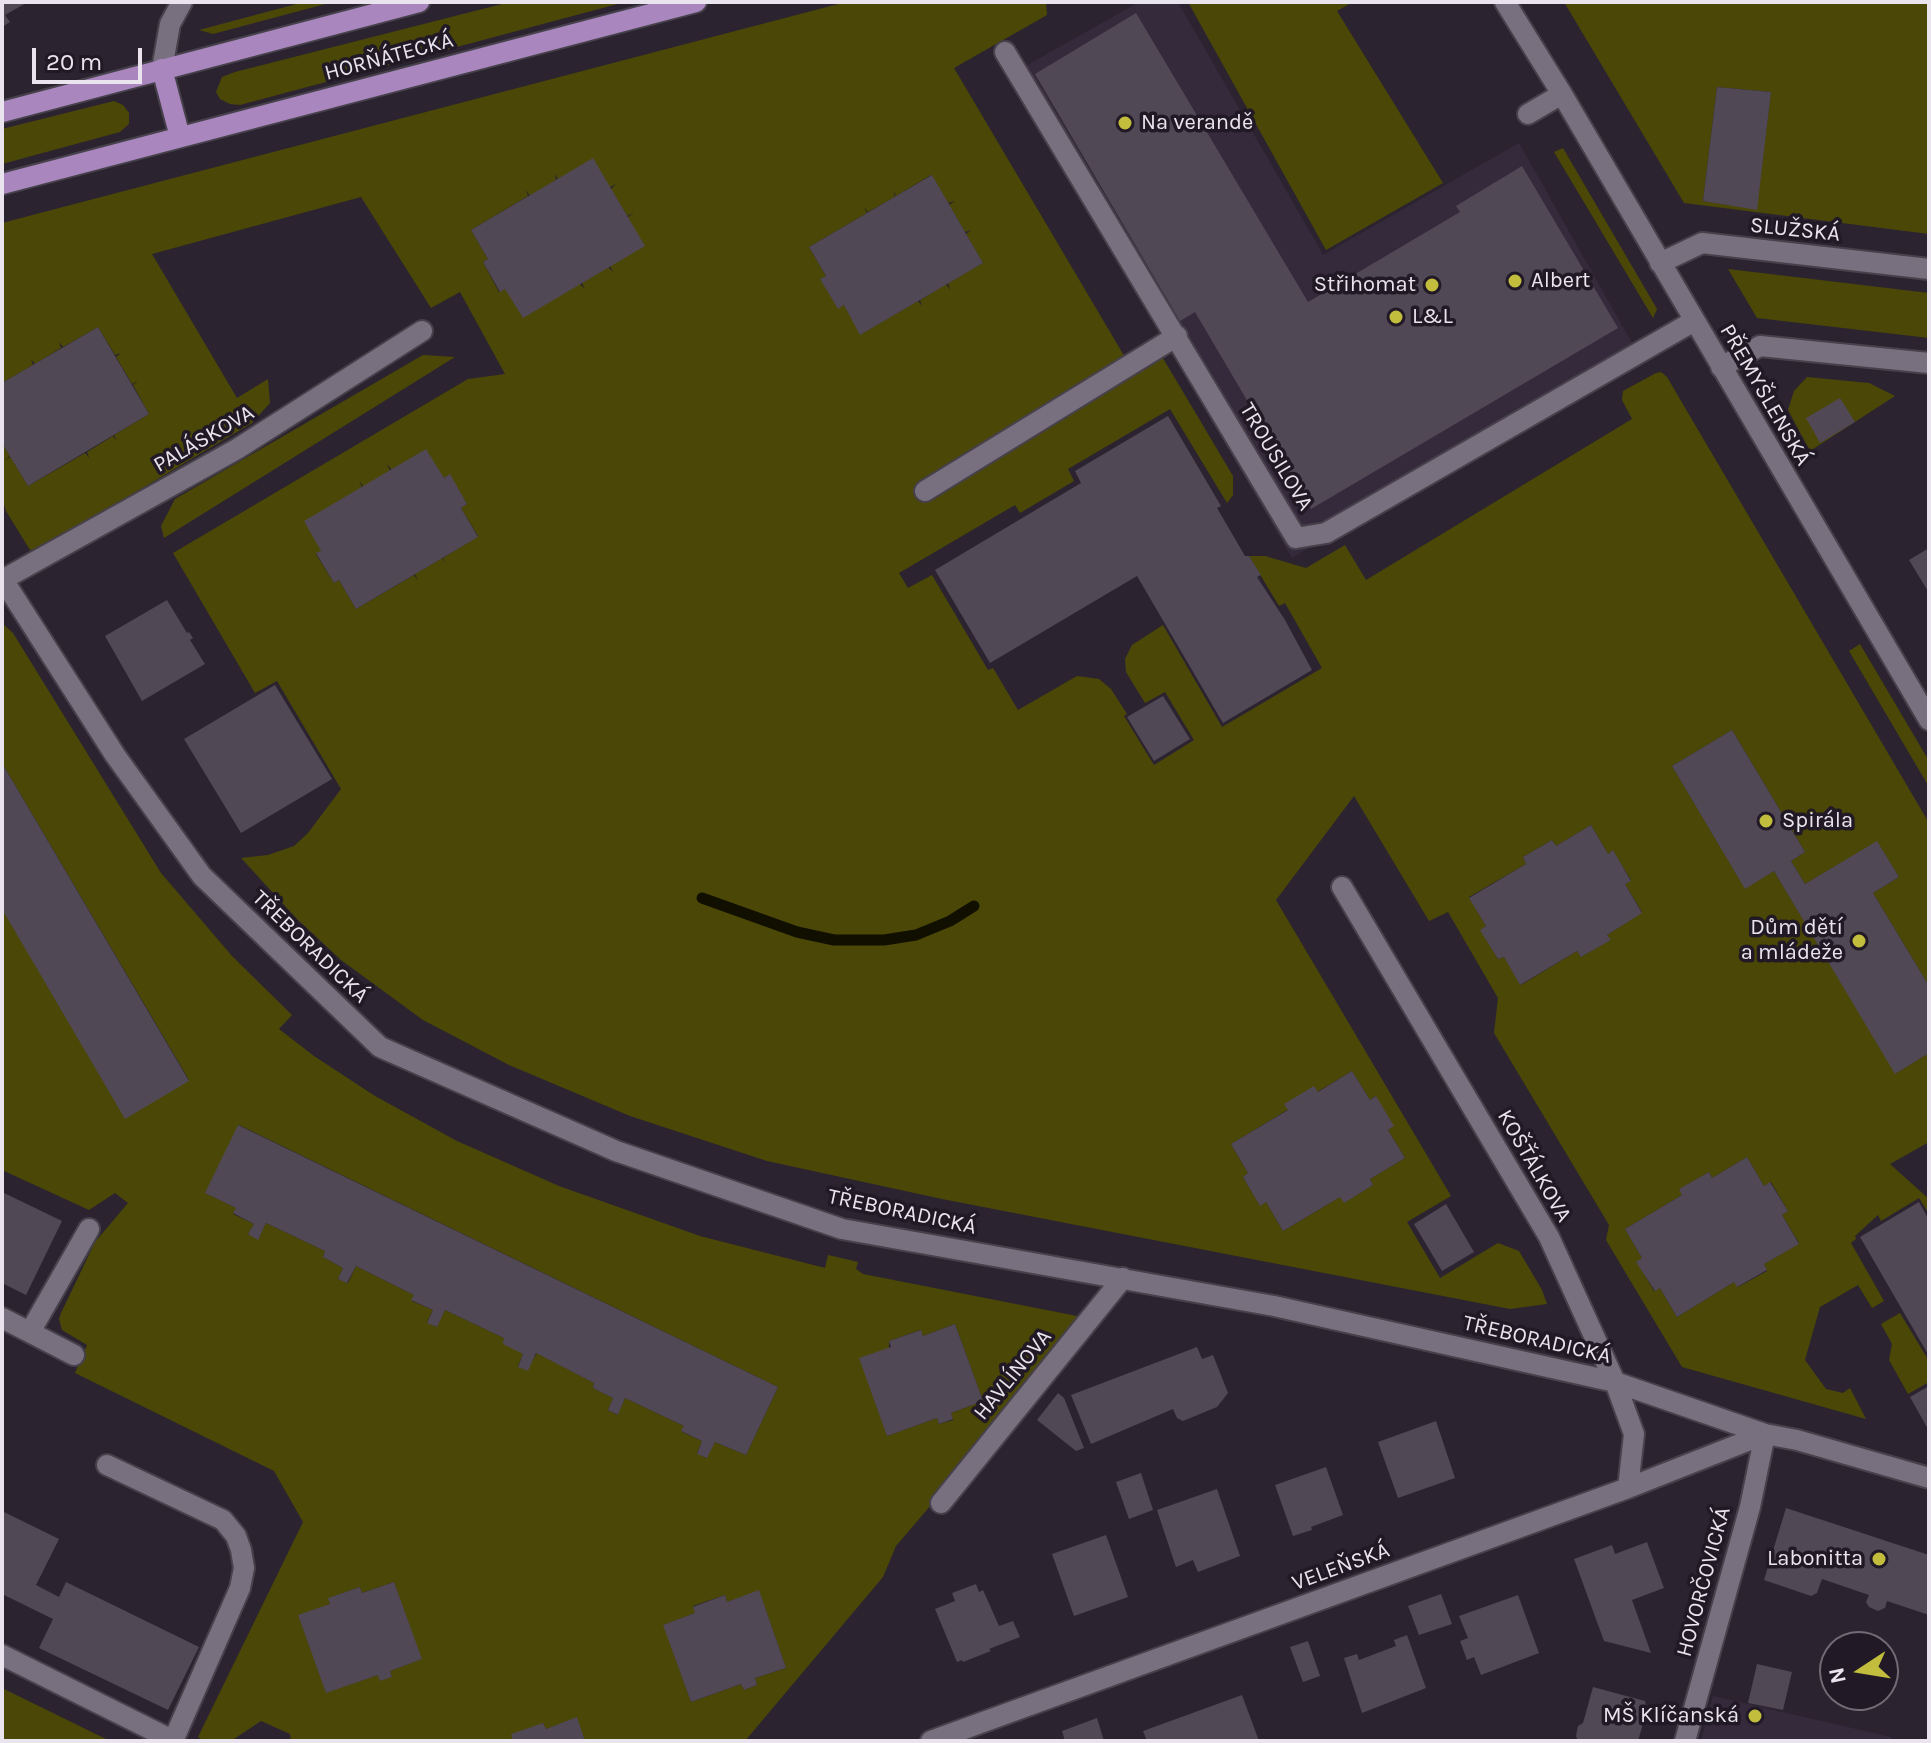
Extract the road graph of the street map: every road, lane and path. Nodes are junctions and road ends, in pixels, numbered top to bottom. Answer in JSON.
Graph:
{"nodes":[{"id":1,"x":182,"y":2,"type":"edge"},
{"id":2,"x":419,"y":2,"type":"edge"},
{"id":3,"x":696,"y":2,"type":"edge"},
{"id":4,"x":1505,"y":2,"type":"edge"},
{"id":5,"x":1005,"y":52,"type":"dead end"},
{"id":6,"x":162,"y":69,"type":"junction"},
{"id":7,"x":1562,"y":94,"type":"junction"},
{"id":8,"x":2,"y":112,"type":"edge"},
{"id":9,"x":1528,"y":114,"type":"dead end"},
{"id":10,"x":180,"y":137,"type":"junction"},
{"id":11,"x":2,"y":184,"type":"edge"},
{"id":12,"x":1920,"y":262,"type":"edge"},
{"id":13,"x":1660,"y":263,"type":"junction"},
{"id":14,"x":1694,"y":321,"type":"junction"},
{"id":15,"x":422,"y":331,"type":"dead end"},
{"id":16,"x":1177,"y":336,"type":"junction"},
{"id":17,"x":1929,"y":363,"type":"edge"},
{"id":18,"x":1721,"y":367,"type":"junction"},
{"id":19,"x":925,"y":491,"type":"dead end"},
{"id":20,"x":2,"y":579,"type":"edge"},
{"id":21,"x":1929,"y":720,"type":"edge"},
{"id":22,"x":1342,"y":887,"type":"dead end"},
{"id":23,"x":89,"y":1229,"type":"dead end"},
{"id":24,"x":1123,"y":1278,"type":"junction"},
{"id":25,"x":2,"y":1318,"type":"edge"},
{"id":26,"x":30,"y":1332,"type":"junction"},
{"id":27,"x":74,"y":1355,"type":"dead end"},
{"id":28,"x":1615,"y":1382,"type":"junction"},
{"id":29,"x":1765,"y":1434,"type":"junction"},
{"id":30,"x":107,"y":1465,"type":"dead end"},
{"id":31,"x":1929,"y":1478,"type":"edge"},
{"id":32,"x":1628,"y":1488,"type":"junction"},
{"id":33,"x":941,"y":1503,"type":"dead end"},
{"id":34,"x":2,"y":1655,"type":"edge"},
{"id":35,"x":174,"y":1741,"type":"edge"},
{"id":36,"x":931,"y":1741,"type":"edge"},
{"id":37,"x":1685,"y":1741,"type":"edge"}],
"edges":[{"from":1,"to":6,"type":"street"},
{"from":2,"to":6,"type":"main road","name":"HORŇÁTECKÁ"},
{"from":3,"to":10,"type":"main road","name":"HORŇÁTECKÁ"},
{"from":4,"to":7,"type":"street","name":"PŘEMYŠLENSKÁ"},
{"from":5,"to":16,"type":"street","name":"TROUSILOVA"},
{"from":6,"to":8,"type":"main road","name":"HORŇÁTECKÁ"},
{"from":6,"to":10,"type":"main road"},
{"from":7,"to":9,"type":"street"},
{"from":7,"to":13,"type":"street","name":"PŘEMYŠLENSKÁ"},
{"from":10,"to":11,"type":"main road","name":"HORŇÁTECKÁ"},
{"from":12,"to":13,"type":"street","name":"SLUŽSKÁ"},
{"from":13,"to":14,"type":"street","name":"PŘEMYŠLENSKÁ"},
{"from":14,"to":16,"type":"street","name":"TROUSILOVA"},
{"from":14,"to":18,"type":"street","name":"PŘEMYŠLENSKÁ"},
{"from":15,"to":20,"type":"street","name":"PALÁSKOVA"},
{"from":16,"to":19,"type":"street"},
{"from":17,"to":18,"type":"street"},
{"from":18,"to":21,"type":"street","name":"PŘEMYŠLENSKÁ"},
{"from":20,"to":24,"type":"street","name":"TŘEBORADICKÁ"},
{"from":22,"to":28,"type":"street","name":"KOŠŤÁLKOVA"},
{"from":23,"to":26,"type":"street"},
{"from":24,"to":28,"type":"street","name":"TŘEBORADICKÁ"},
{"from":24,"to":33,"type":"street","name":"HAVLÍNOVA"},
{"from":25,"to":26,"type":"street"},
{"from":26,"to":27,"type":"street"},
{"from":28,"to":29,"type":"street","name":"TŘEBORADICKÁ"},
{"from":28,"to":32,"type":"street","name":"KOŠŤÁLKOVA"},
{"from":29,"to":31,"type":"street","name":"TŘEBORADICKÁ"},
{"from":29,"to":32,"type":"street","name":"VELEŇSKÁ"},
{"from":29,"to":37,"type":"street","name":"HOVORČOVICKÁ"},
{"from":30,"to":35,"type":"street"},
{"from":32,"to":36,"type":"street","name":"VELEŇSKÁ"},
{"from":34,"to":35,"type":"street"}]}
